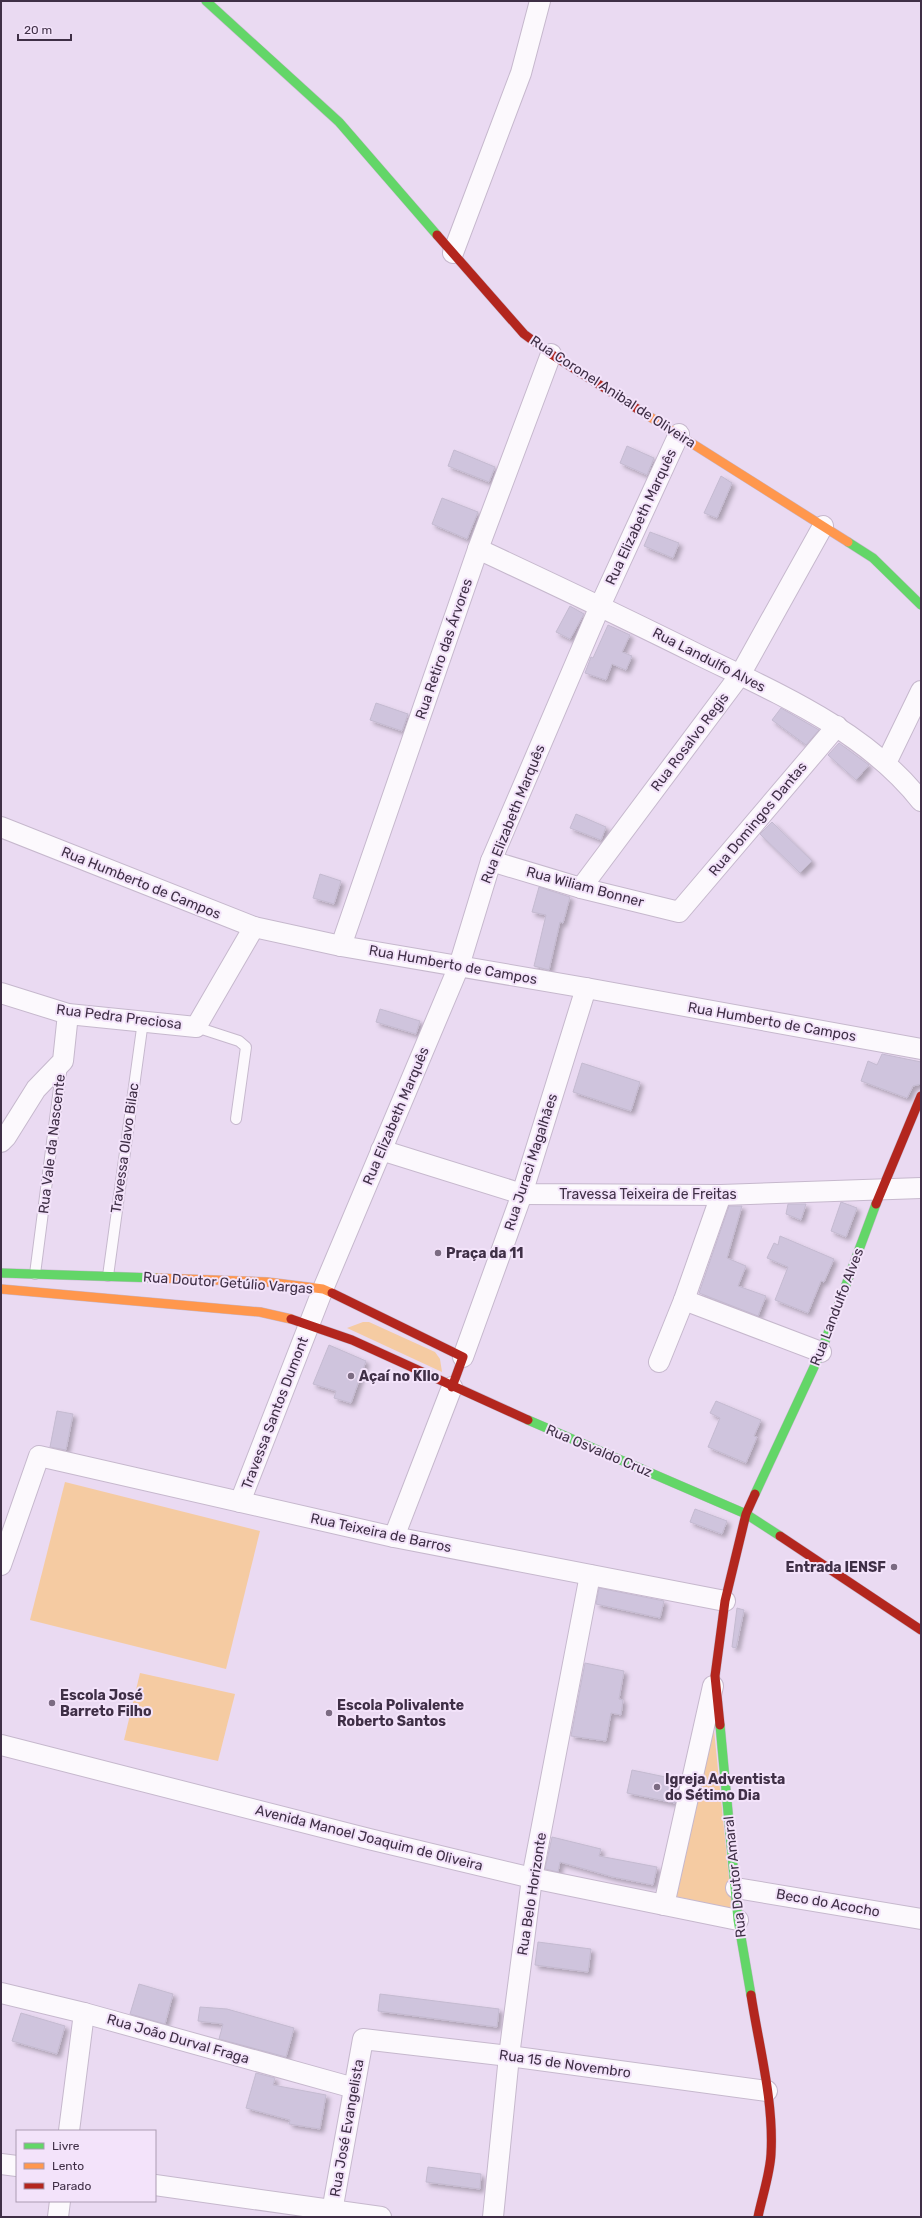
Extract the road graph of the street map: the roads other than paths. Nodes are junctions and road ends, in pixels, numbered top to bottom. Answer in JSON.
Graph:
{"nodes":[{"id":1,"x":206,"y":1,"type":"edge"},
{"id":2,"x":540,"y":1,"type":"edge"},
{"id":3,"x":453,"y":253,"type":"junction"},
{"id":4,"x":551,"y":354,"type":"junction"},
{"id":5,"x":679,"y":434,"type":"junction"},
{"id":6,"x":824,"y":526,"type":"junction"},
{"id":7,"x":478,"y":549,"type":"junction"},
{"id":8,"x":921,"y":605,"type":"edge"},
{"id":9,"x":600,"y":606,"type":"junction"},
{"id":10,"x":740,"y":675,"type":"junction"},
{"id":11,"x":921,"y":691,"type":"edge"},
{"id":12,"x":837,"y":726,"type":"junction"},
{"id":13,"x":886,"y":763,"type":"junction"},
{"id":14,"x":921,"y":801,"type":"edge"},
{"id":15,"x":1,"y":827,"type":"edge"},
{"id":16,"x":491,"y":861,"type":"junction"},
{"id":17,"x":581,"y":888,"type":"junction"},
{"id":18,"x":679,"y":912,"type":"joint"},
{"id":19,"x":254,"y":927,"type":"junction"},
{"id":20,"x":341,"y":946,"type":"junction"},
{"id":21,"x":458,"y":966,"type":"junction"},
{"id":22,"x":586,"y":988,"type":"junction"},
{"id":23,"x":1,"y":993,"type":"edge"},
{"id":24,"x":68,"y":1014,"type":"junction"},
{"id":25,"x":143,"y":1021,"type":"junction"},
{"id":26,"x":196,"y":1027,"type":"junction"},
{"id":27,"x":921,"y":1049,"type":"edge"},
{"id":28,"x":62,"y":1061,"type":"junction"},
{"id":29,"x":921,"y":1096,"type":"edge"},
{"id":30,"x":236,"y":1119,"type":"dead end"},
{"id":31,"x":1,"y":1142,"type":"edge"},
{"id":32,"x":381,"y":1150,"type":"junction"},
{"id":33,"x":921,"y":1188,"type":"edge"},
{"id":34,"x":881,"y":1191,"type":"junction"},
{"id":35,"x":522,"y":1194,"type":"junction"},
{"id":36,"x":721,"y":1195,"type":"junction"},
{"id":37,"x":1,"y":1273,"type":"edge"},
{"id":38,"x":35,"y":1274,"type":"junction"},
{"id":39,"x":108,"y":1276,"type":"junction"},
{"id":40,"x":322,"y":1288,"type":"junction"},
{"id":41,"x":1,"y":1289,"type":"edge"},
{"id":42,"x":684,"y":1300,"type":"junction"},
{"id":43,"x":309,"y":1324,"type":"junction"},
{"id":44,"x":821,"y":1352,"type":"junction"},
{"id":45,"x":455,"y":1356,"type":"junction"},
{"id":46,"x":659,"y":1362,"type":"dead end"},
{"id":47,"x":446,"y":1380,"type":"junction"},
{"id":48,"x":240,"y":1502,"type":"junction"},
{"id":49,"x":746,"y":1514,"type":"junction"},
{"id":50,"x":394,"y":1537,"type":"junction"},
{"id":51,"x":3,"y":1554,"type":"edge"},
{"id":52,"x":590,"y":1574,"type":"junction"},
{"id":53,"x":725,"y":1601,"type":"junction"},
{"id":54,"x":921,"y":1630,"type":"edge"},
{"id":55,"x":715,"y":1676,"type":"junction"},
{"id":56,"x":1,"y":1745,"type":"edge"},
{"id":57,"x":532,"y":1878,"type":"junction"},
{"id":58,"x":736,"y":1888,"type":"junction"},
{"id":59,"x":664,"y":1906,"type":"junction"},
{"id":60,"x":921,"y":1919,"type":"edge"},
{"id":61,"x":738,"y":1920,"type":"junction"},
{"id":62,"x":1,"y":1993,"type":"edge"},
{"id":63,"x":84,"y":2013,"type":"junction"},
{"id":64,"x":363,"y":2039,"type":"joint"},
{"id":65,"x":509,"y":2056,"type":"junction"},
{"id":66,"x":354,"y":2088,"type":"junction"},
{"id":67,"x":767,"y":2091,"type":"junction"},
{"id":68,"x":69,"y":2130,"type":"edge"},
{"id":69,"x":1,"y":2164,"type":"edge"},
{"id":70,"x":16,"y":2166,"type":"edge"},
{"id":71,"x":156,"y":2185,"type":"edge"},
{"id":72,"x":60,"y":2202,"type":"edge"},
{"id":73,"x":332,"y":2214,"type":"edge"},
{"id":74,"x":58,"y":2217,"type":"edge"},
{"id":75,"x":381,"y":2217,"type":"edge"},
{"id":76,"x":493,"y":2217,"type":"edge"},
{"id":77,"x":758,"y":2217,"type":"edge"}],
"edges":[{"from":1,"to":3,"type":"street","name":"Rua Coronel Anibal de Oliveira"},
{"from":2,"to":3,"type":"street"},
{"from":3,"to":4,"type":"street","name":"Rua Coronel Anibal de Oliveira"},
{"from":4,"to":5,"type":"street","name":"Rua Coronel Anibal de Oliveira"},
{"from":4,"to":7,"type":"street","name":"Rua Retiro das Árvores"},
{"from":5,"to":6,"type":"street","name":"Rua Coronel Anibal de Oliveira"},
{"from":5,"to":9,"type":"street","name":"Rua Elizabeth Marquês"},
{"from":6,"to":8,"type":"street","name":"Rua Coronel Anibal de Oliveira"},
{"from":6,"to":10,"type":"street","name":"Rua Rosalvo Regis"},
{"from":7,"to":9,"type":"street","name":"Rua Landulfo Alves"},
{"from":7,"to":20,"type":"street","name":"Rua Retiro das Árvores"},
{"from":9,"to":10,"type":"street","name":"Rua Landulfo Alves"},
{"from":9,"to":16,"type":"street","name":"Rua Elizabeth Marquês"},
{"from":10,"to":12,"type":"street","name":"Rua Landulfo Alves"},
{"from":10,"to":17,"type":"street","name":"Rua Rosalvo Regis"},
{"from":11,"to":13,"type":"street"},
{"from":12,"to":13,"type":"street","name":"Rua Landulfo Alves"},
{"from":12,"to":18,"type":"street","name":"Rua Domingos Dantas"},
{"from":13,"to":14,"type":"street","name":"Rua Landulfo Alves"},
{"from":15,"to":19,"type":"street","name":"Rua Humberto de Campos"},
{"from":16,"to":17,"type":"street","name":"Rua Wiliam Bonner"},
{"from":16,"to":21,"type":"street","name":"Rua Elizabeth Marquês"},
{"from":17,"to":18,"type":"street","name":"Rua Wiliam Bonner"},
{"from":19,"to":20,"type":"street","name":"Rua Humberto de Campos"},
{"from":19,"to":26,"type":"street","name":"Rua Pedra Preciosa"},
{"from":20,"to":21,"type":"street","name":"Rua Humberto de Campos"},
{"from":21,"to":22,"type":"street","name":"Rua Humberto de Campos"},
{"from":21,"to":32,"type":"street","name":"Rua Elizabeth Marquês"},
{"from":22,"to":27,"type":"street","name":"Rua Humberto de Campos"},
{"from":22,"to":35,"type":"street","name":"Rua Juraci Magalhães"},
{"from":23,"to":24,"type":"street","name":"Rua Pedra Preciosa"},
{"from":24,"to":25,"type":"street","name":"Rua Pedra Preciosa"},
{"from":24,"to":28,"type":"street","name":"Rua Vale da Nascente"},
{"from":25,"to":26,"type":"street","name":"Rua Pedra Preciosa"},
{"from":25,"to":39,"type":"lane","name":"Travessa Olavo Bilac"},
{"from":26,"to":30,"type":"lane"},
{"from":28,"to":31,"type":"street"},
{"from":28,"to":38,"type":"lane","name":"Rua Vale da Nascente"},
{"from":29,"to":34,"type":"street","name":"Rua Landulfo Alves"},
{"from":32,"to":35,"type":"street","name":"Travessa Teixeira de Freitas"},
{"from":32,"to":40,"type":"street","name":"Rua Elizabeth Marquês"},
{"from":33,"to":34,"type":"street","name":"Travessa Teixeira de Freitas"},
{"from":34,"to":36,"type":"street","name":"Travessa Teixeira de Freitas"},
{"from":34,"to":44,"type":"street","name":"Rua Landulfo Alves"},
{"from":35,"to":36,"type":"street","name":"Travessa Teixeira de Freitas"},
{"from":35,"to":45,"type":"street","name":"Rua Juraci Magalhães"},
{"from":36,"to":42,"type":"street"},
{"from":37,"to":38,"type":"street","name":"Rua Doutor Getúlio Vargas"},
{"from":38,"to":39,"type":"street","name":"Rua Doutor Getúlio Vargas"},
{"from":39,"to":40,"type":"street","name":"Rua Doutor Getúlio Vargas"},
{"from":40,"to":43,"type":"street","name":"Rua Elizabeth Marquês"},
{"from":40,"to":45,"type":"street","name":"Rua Doutor Getúlio Vargas"},
{"from":41,"to":43,"type":"street","name":"Rua Doutor Getúlio Vargas"},
{"from":42,"to":44,"type":"street"},
{"from":42,"to":46,"type":"street"},
{"from":43,"to":47,"type":"street","name":"Rua Doutor Getúlio Vargas"},
{"from":43,"to":48,"type":"street","name":"Travessa Santos Dumont"},
{"from":44,"to":49,"type":"street","name":"Rua Landulfo Alves"},
{"from":45,"to":47,"type":"street"},
{"from":47,"to":49,"type":"street","name":"Rua Osvaldo Cruz"},
{"from":47,"to":50,"type":"street"},
{"from":48,"to":50,"type":"street","name":"Rua Teixeira de Barros"},
{"from":48,"to":51,"type":"street","name":"Rua Teixeira de Barros"},
{"from":49,"to":53,"type":"street","name":"Rua Doutor Amaral"},
{"from":49,"to":54,"type":"street","name":"Rua Osvaldo Cruz"},
{"from":50,"to":52,"type":"street","name":"Rua Teixeira de Barros"},
{"from":52,"to":53,"type":"street","name":"Rua Teixeira de Barros"},
{"from":52,"to":57,"type":"street","name":"Rua Belo Horizonte"},
{"from":53,"to":55,"type":"street","name":"Rua Doutor Amaral"},
{"from":55,"to":58,"type":"street","name":"Rua Doutor Amaral"},
{"from":55,"to":59,"type":"street"},
{"from":56,"to":57,"type":"street","name":"Avenida Manoel Joaquim de Oliveira"},
{"from":57,"to":59,"type":"street","name":"Avenida Manoel Joaquim de Oliveira"},
{"from":57,"to":65,"type":"street","name":"Rua Belo Horizonte"},
{"from":58,"to":60,"type":"street","name":"Beco do Acocho"},
{"from":58,"to":61,"type":"street","name":"Rua Doutor Amaral"},
{"from":59,"to":61,"type":"street","name":"Avenida Manoel Joaquim de Oliveira"},
{"from":61,"to":67,"type":"street","name":"Rua Doutor Amaral"},
{"from":62,"to":63,"type":"street","name":"Rua João Durval Fraga"},
{"from":63,"to":66,"type":"street","name":"Rua João Durval Fraga"},
{"from":63,"to":68,"type":"street"},
{"from":64,"to":65,"type":"street","name":"Rua 15 de Novembro"},
{"from":64,"to":66,"type":"street","name":"Rua José Evangelista"},
{"from":65,"to":67,"type":"street","name":"Rua 15 de Novembro"},
{"from":65,"to":76,"type":"street","name":"Rua Belo Horizonte"},
{"from":66,"to":73,"type":"street","name":"Rua José Evangelista"},
{"from":67,"to":77,"type":"street","name":"Rua Doutor Amaral"},
{"from":69,"to":70,"type":"street"},
{"from":71,"to":73,"type":"street"},
{"from":72,"to":74,"type":"street"},
{"from":73,"to":75,"type":"street"}]}
